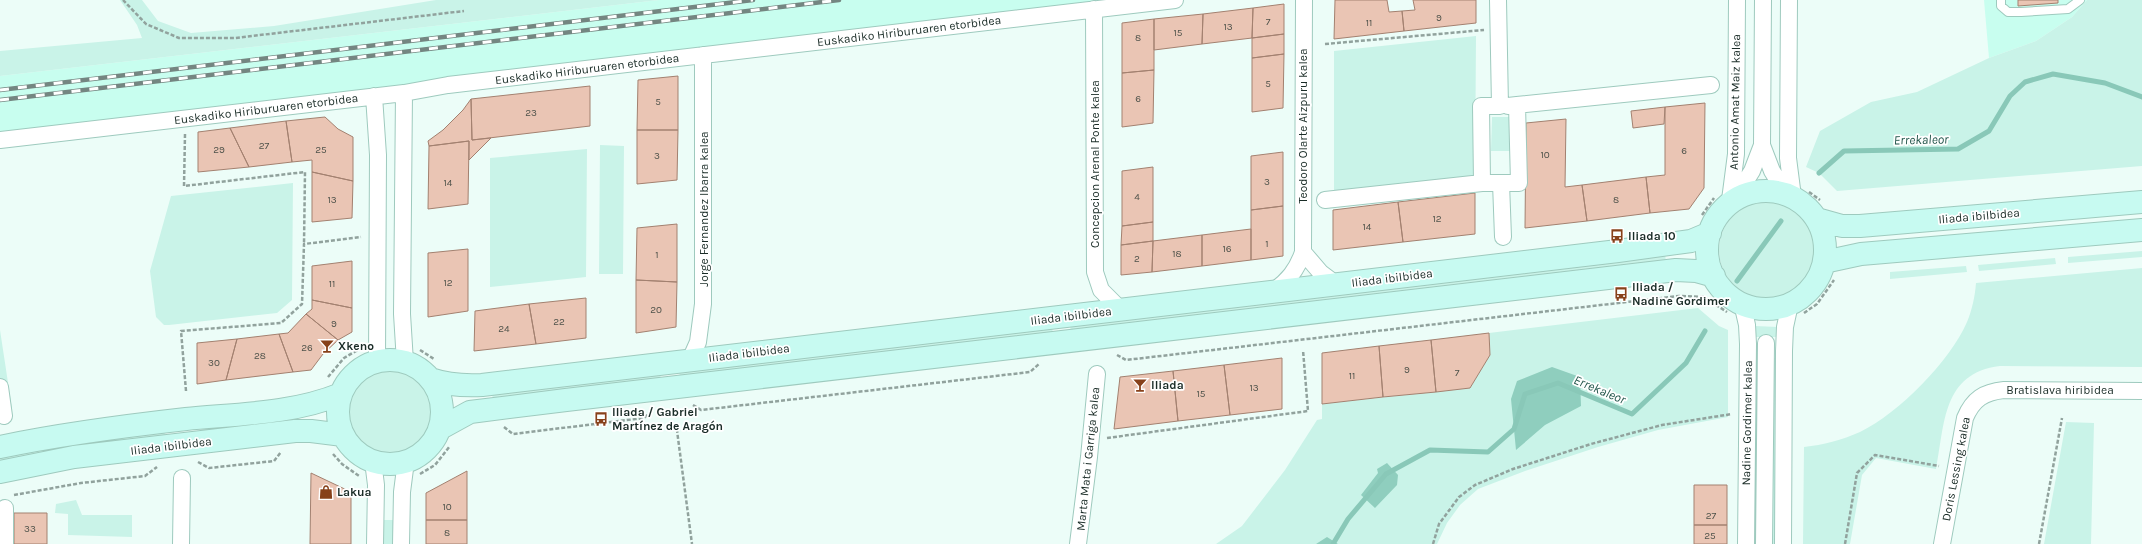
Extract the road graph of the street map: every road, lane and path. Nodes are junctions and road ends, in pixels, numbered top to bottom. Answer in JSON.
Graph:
{"nodes":[{"id":1,"x":123,"y":0,"type":"edge"},
{"id":2,"x":1175,"y":0,"type":"edge"},
{"id":3,"x":1304,"y":0,"type":"edge"},
{"id":4,"x":1498,"y":0,"type":"edge"},
{"id":5,"x":1737,"y":0,"type":"edge"},
{"id":6,"x":1763,"y":0,"type":"edge"},
{"id":7,"x":1789,"y":0,"type":"edge"},
{"id":8,"x":2001,"y":0,"type":"edge"},
{"id":9,"x":2080,"y":0,"type":"edge"},
{"id":10,"x":1094,"y":9,"type":"junction"},
{"id":11,"x":464,"y":11,"type":"dead end"},
{"id":12,"x":1498,"y":29,"type":"junction"},
{"id":13,"x":1325,"y":44,"type":"dead end"},
{"id":14,"x":703,"y":56,"type":"junction"},
{"id":15,"x":1711,"y":85,"type":"dead end"},
{"id":16,"x":404,"y":93,"type":"junction"},
{"id":17,"x":374,"y":96,"type":"junction"},
{"id":18,"x":1517,"y":105,"type":"junction"},
{"id":19,"x":1500,"y":106,"type":"junction"},
{"id":20,"x":186,"y":128,"type":"dead end"},
{"id":21,"x":0,"y":140,"type":"edge"},
{"id":22,"x":1762,"y":145,"type":"junction"},
{"id":23,"x":1482,"y":183,"type":"junction"},
{"id":24,"x":1502,"y":183,"type":"junction"},
{"id":25,"x":1790,"y":191,"type":"junction"},
{"id":26,"x":1731,"y":197,"type":"junction"},
{"id":27,"x":1325,"y":200,"type":"dead end"},
{"id":28,"x":2142,"y":202,"type":"edge"},
{"id":29,"x":1821,"y":212,"type":"junction"},
{"id":30,"x":1705,"y":226,"type":"junction"},
{"id":31,"x":2142,"y":230,"type":"edge"},
{"id":32,"x":361,"y":237,"type":"dead end"},
{"id":33,"x":1503,"y":237,"type":"dead end"},
{"id":34,"x":304,"y":244,"type":"junction"},
{"id":35,"x":1303,"y":252,"type":"junction"},
{"id":36,"x":1824,"y":262,"type":"junction"},
{"id":37,"x":1714,"y":276,"type":"junction"},
{"id":38,"x":1337,"y":285,"type":"junction"},
{"id":39,"x":1272,"y":292,"type":"junction"},
{"id":40,"x":1790,"y":304,"type":"junction"},
{"id":41,"x":1122,"y":310,"type":"junction"},
{"id":42,"x":1737,"y":310,"type":"junction"},
{"id":43,"x":1766,"y":343,"type":"dead end"},
{"id":44,"x":1303,"y":350,"type":"dead end"},
{"id":45,"x":377,"y":352,"type":"junction"},
{"id":46,"x":405,"y":353,"type":"junction"},
{"id":47,"x":1113,"y":353,"type":"dead end"},
{"id":48,"x":690,"y":360,"type":"junction"},
{"id":49,"x":1042,"y":362,"type":"dead end"},
{"id":50,"x":433,"y":370,"type":"junction"},
{"id":51,"x":1097,"y":374,"type":"dead end"},
{"id":52,"x":0,"y":387,"type":"edge"},
{"id":53,"x":332,"y":388,"type":"junction"},
{"id":54,"x":2142,"y":390,"type":"edge"},
{"id":55,"x":186,"y":391,"type":"dead end"},
{"id":56,"x":1979,"y":397,"type":"joint"},
{"id":57,"x":690,"y":403,"type":"dead end"},
{"id":58,"x":657,"y":406,"type":"dead end"},
{"id":59,"x":1737,"y":413,"type":"dead end"},
{"id":60,"x":4,"y":416,"type":"dead end"},
{"id":61,"x":2062,"y":418,"type":"dead end"},
{"id":62,"x":676,"y":423,"type":"dead end"},
{"id":63,"x":503,"y":426,"type":"dead end"},
{"id":64,"x":445,"y":437,"type":"junction"},
{"id":65,"x":1091,"y":440,"type":"junction"},
{"id":66,"x":336,"y":443,"type":"junction"},
{"id":67,"x":286,"y":446,"type":"dead end"},
{"id":68,"x":0,"y":447,"type":"edge"},
{"id":69,"x":196,"y":461,"type":"dead end"},
{"id":70,"x":161,"y":464,"type":"dead end"},
{"id":71,"x":1939,"y":466,"type":"dead end"},
{"id":72,"x":374,"y":471,"type":"junction"},
{"id":73,"x":0,"y":472,"type":"edge"},
{"id":74,"x":404,"y":472,"type":"junction"},
{"id":75,"x":182,"y":478,"type":"dead end"},
{"id":76,"x":6,"y":502,"type":"joint"},
{"id":77,"x":5,"y":544,"type":"edge"},
{"id":78,"x":181,"y":544,"type":"edge"},
{"id":79,"x":375,"y":544,"type":"edge"},
{"id":80,"x":401,"y":544,"type":"edge"},
{"id":81,"x":692,"y":544,"type":"edge"},
{"id":82,"x":1078,"y":544,"type":"edge"},
{"id":83,"x":1433,"y":544,"type":"edge"},
{"id":84,"x":1746,"y":544,"type":"edge"},
{"id":85,"x":1764,"y":544,"type":"edge"},
{"id":86,"x":1783,"y":544,"type":"edge"},
{"id":87,"x":1845,"y":544,"type":"edge"},
{"id":88,"x":1942,"y":544,"type":"edge"},
{"id":89,"x":2039,"y":544,"type":"edge"}],
"edges":[{"from":1,"to":11,"type":"path"},
{"from":2,"to":10,"type":"street","name":"Euskadiko Hiriburuaren etorbidea"},
{"from":3,"to":35,"type":"street","name":"Teodoro Olarte Aizpuru kalea"},
{"from":4,"to":12,"type":"street"},
{"from":5,"to":26,"type":"street","name":"Antonio Amat Maiz kalea"},
{"from":6,"to":22,"type":"street","name":"Antonio Amat Maiz kalea"},
{"from":7,"to":25,"type":"street"},
{"from":8,"to":9,"type":"lane"},
{"from":10,"to":14,"type":"street","name":"Euskadiko Hiriburuaren etorbidea"},
{"from":10,"to":41,"type":"street","name":"Concepcion Arenal Ponte kalea"},
{"from":12,"to":13,"type":"path"},
{"from":12,"to":19,"type":"street"},
{"from":14,"to":16,"type":"street","name":"Euskadiko Hiriburuaren etorbidea"},
{"from":14,"to":48,"type":"street","name":"Jorge Fernandez Ibarra kalea"},
{"from":15,"to":18,"type":"street"},
{"from":16,"to":17,"type":"street","name":"Euskadiko Hiriburuaren etorbidea"},
{"from":16,"to":46,"type":"street"},
{"from":17,"to":21,"type":"street","name":"Euskadiko Hiriburuaren etorbidea"},
{"from":17,"to":45,"type":"street"},
{"from":18,"to":19,"type":"street"},
{"from":18,"to":24,"type":"street"},
{"from":19,"to":23,"type":"street"},
{"from":20,"to":34,"type":"path"},
{"from":22,"to":25,"type":"street","name":"Antonio Amat Maiz kalea"},
{"from":22,"to":26,"type":"street","name":"Antonio Amat Maiz kalea"},
{"from":23,"to":24,"type":"street"},
{"from":23,"to":27,"type":"street"},
{"from":24,"to":33,"type":"street"},
{"from":25,"to":26,"type":"street"},
{"from":25,"to":29,"type":"street"},
{"from":25,"to":29,"type":"path"},
{"from":26,"to":30,"type":"street"},
{"from":26,"to":30,"type":"path"},
{"from":28,"to":29,"type":"street","name":"Iliada ibilbidea"},
{"from":29,"to":36,"type":"street"},
{"from":30,"to":37,"type":"street"},
{"from":30,"to":38,"type":"street","name":"Iliada ibilbidea"},
{"from":31,"to":36,"type":"street"},
{"from":32,"to":34,"type":"path"},
{"from":34,"to":55,"type":"path"},
{"from":35,"to":38,"type":"street"},
{"from":35,"to":39,"type":"street","name":"Teodoro Olarte Aizpuru kalea"},
{"from":36,"to":40,"type":"street"},
{"from":37,"to":42,"type":"street"},
{"from":37,"to":64,"type":"street","name":"Iliada ibilbidea"},
{"from":38,"to":39,"type":"street","name":"Iliada ibilbidea"},
{"from":39,"to":41,"type":"street","name":"Iliada ibilbidea"},
{"from":40,"to":42,"type":"street"},
{"from":40,"to":86,"type":"street"},
{"from":41,"to":48,"type":"street","name":"Iliada ibilbidea"},
{"from":42,"to":47,"type":"path"},
{"from":42,"to":84,"type":"street","name":"Nadine Gordimer kalea"},
{"from":43,"to":85,"type":"street","name":"Nadine Gordimer kalea"},
{"from":44,"to":65,"type":"path"},
{"from":45,"to":46,"type":"street"},
{"from":45,"to":53,"type":"street"},
{"from":45,"to":53,"type":"path"},
{"from":46,"to":50,"type":"street"},
{"from":46,"to":50,"type":"path"},
{"from":48,"to":50,"type":"street","name":"Iliada ibilbidea"},
{"from":49,"to":57,"type":"path"},
{"from":50,"to":64,"type":"street"},
{"from":51,"to":65,"type":"street","name":"Marta Mata i Garriga kalea"},
{"from":52,"to":60,"type":"street"},
{"from":53,"to":66,"type":"street"},
{"from":53,"to":68,"type":"street","name":"Iliada ibilbidea"},
{"from":54,"to":56,"type":"street","name":"Bratislava hiribidea"},
{"from":56,"to":88,"type":"street","name":"Doris Lessing kalea"},
{"from":58,"to":63,"type":"path"},
{"from":59,"to":83,"type":"path"},
{"from":61,"to":89,"type":"path"},
{"from":62,"to":81,"type":"path"},
{"from":64,"to":74,"type":"street"},
{"from":64,"to":74,"type":"path"},
{"from":65,"to":82,"type":"street","name":"Marta Mata i Garriga kalea"},
{"from":66,"to":72,"type":"street"},
{"from":66,"to":72,"type":"path"},
{"from":66,"to":73,"type":"street","name":"Iliada ibilbidea"},
{"from":67,"to":69,"type":"path"},
{"from":70,"to":76,"type":"path"},
{"from":71,"to":87,"type":"path"},
{"from":72,"to":74,"type":"street"},
{"from":72,"to":79,"type":"street"},
{"from":74,"to":80,"type":"street"},
{"from":75,"to":78,"type":"street"},
{"from":76,"to":77,"type":"street"}]}
